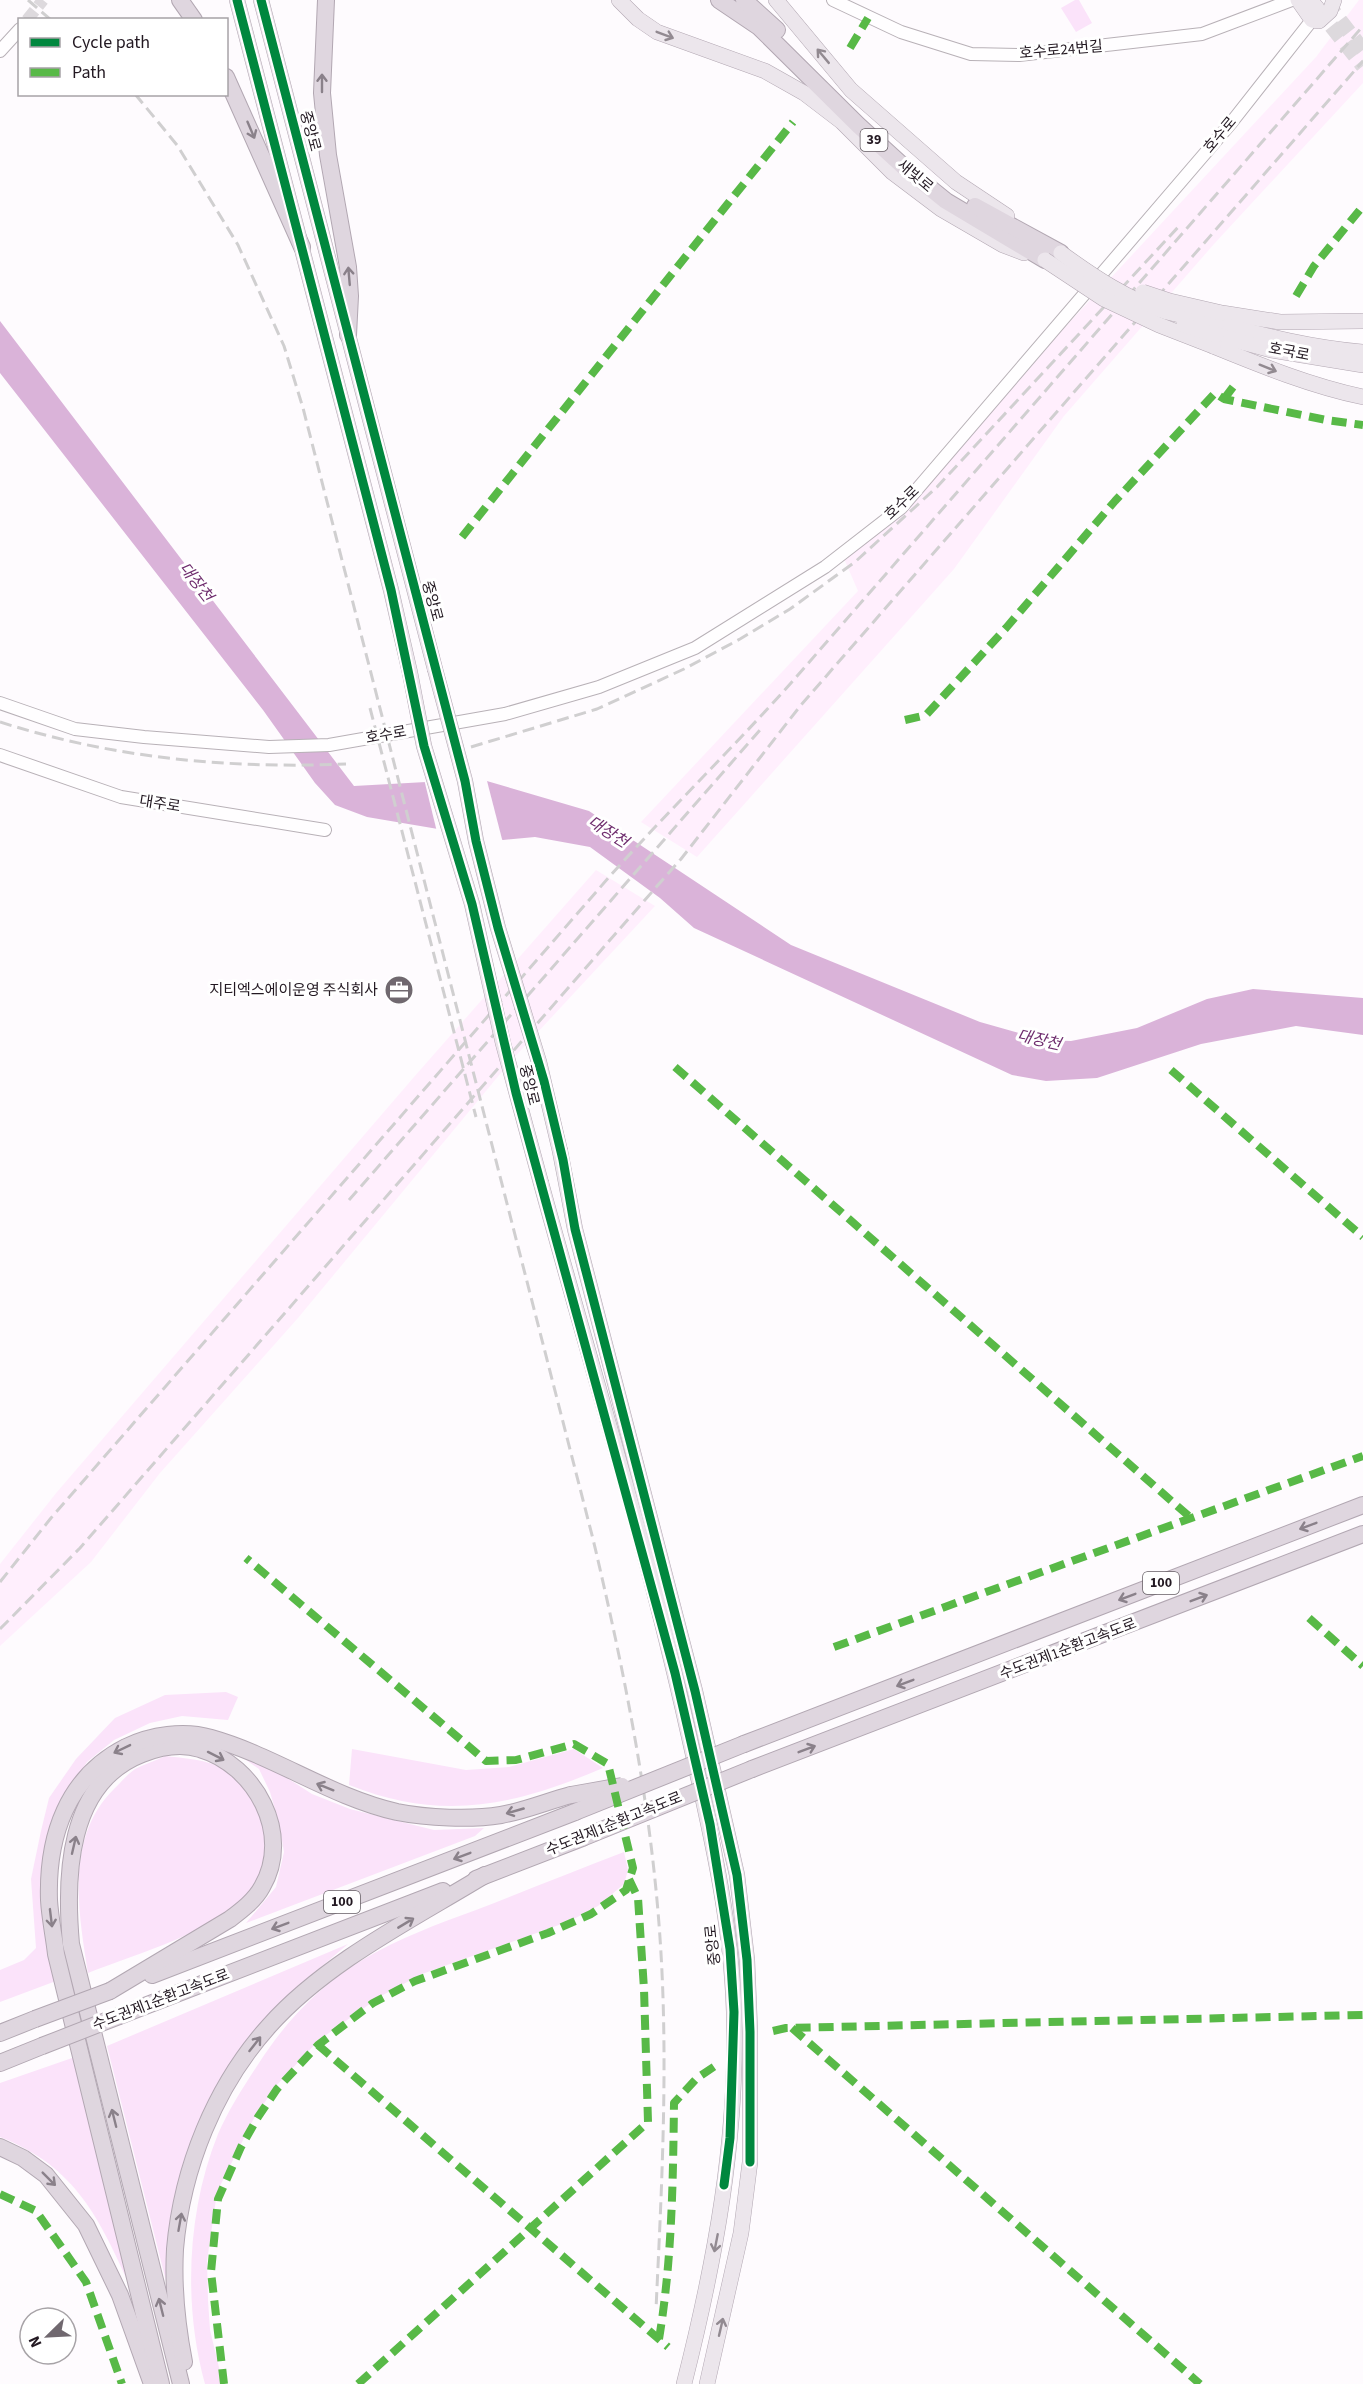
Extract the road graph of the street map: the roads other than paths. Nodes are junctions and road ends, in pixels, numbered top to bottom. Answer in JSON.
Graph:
{"nodes":[{"id":1,"x":237,"y":0,"type":"edge"},
{"id":2,"x":261,"y":0,"type":"edge"},
{"id":3,"x":326,"y":0,"type":"edge"},
{"id":4,"x":619,"y":0,"type":"edge"},
{"id":5,"x":719,"y":0,"type":"edge"},
{"id":6,"x":744,"y":0,"type":"edge"},
{"id":7,"x":776,"y":0,"type":"edge"},
{"id":8,"x":833,"y":0,"type":"edge"},
{"id":9,"x":1292,"y":0,"type":"edge"},
{"id":10,"x":1298,"y":0,"type":"edge"},
{"id":11,"x":1321,"y":5,"type":"edge"},
{"id":12,"x":18,"y":31,"type":"edge"},
{"id":13,"x":0,"y":51,"type":"edge"},
{"id":14,"x":228,"y":81,"type":"edge"},
{"id":15,"x":302,"y":247,"type":"junction"},
{"id":16,"x":1061,"y":253,"type":"junction"},
{"id":17,"x":1045,"y":261,"type":"junction"},
{"id":18,"x":1363,"y":321,"type":"edge"},
{"id":19,"x":1217,"y":329,"type":"junction"},
{"id":20,"x":348,"y":335,"type":"junction"},
{"id":21,"x":1363,"y":352,"type":"edge"},
{"id":22,"x":1363,"y":365,"type":"edge"},
{"id":23,"x":1363,"y":396,"type":"edge"},
{"id":24,"x":0,"y":703,"type":"edge"},
{"id":25,"x":0,"y":755,"type":"edge"},
{"id":26,"x":325,"y":830,"type":"dead end"},
{"id":27,"x":1363,"y":1505,"type":"edge"},
{"id":28,"x":1363,"y":1534,"type":"edge"},
{"id":29,"x":658,"y":1779,"type":"junction"},
{"id":30,"x":485,"y":1875,"type":"junction"},
{"id":31,"x":110,"y":1992,"type":"junction"},
{"id":32,"x":0,"y":2033,"type":"edge"},
{"id":33,"x":0,"y":2063,"type":"edge"},
{"id":34,"x":0,"y":2148,"type":"edge"},
{"id":35,"x":153,"y":2384,"type":"edge"},
{"id":36,"x":161,"y":2384,"type":"edge"},
{"id":37,"x":181,"y":2384,"type":"edge"},
{"id":38,"x":188,"y":2384,"type":"edge"},
{"id":39,"x":684,"y":2384,"type":"edge"},
{"id":40,"x":707,"y":2384,"type":"edge"}],
"edges":[{"from":1,"to":15,"type":"main road","name":"중앙로"},
{"from":2,"to":20,"type":"main road","name":"중앙로"},
{"from":20,"to":3,"type":"highway","one_way":true},
{"from":4,"to":17,"type":"main road","one_way":true},
{"from":5,"to":17,"type":"highway","name":"새빛로","number":"39"},
{"from":6,"to":16,"type":"highway","name":"새빛로","number":"39"},
{"from":16,"to":7,"type":"main road","one_way":true},
{"from":8,"to":9,"type":"street","name":"호수로24번길"},
{"from":10,"to":11,"type":"main road"},
{"from":11,"to":24,"type":"street","name":"호수로"},
{"from":12,"to":13,"type":"street"},
{"from":14,"to":15,"type":"highway","one_way":true},
{"from":15,"to":39,"type":"main road","name":"중앙로","one_way":true,"bridge":true},
{"from":16,"to":19,"type":"main road","number":"39","bridge":true},
{"from":17,"to":19,"type":"main road","number":"39","bridge":true},
{"from":18,"to":19,"type":"main road"},
{"from":19,"to":21,"type":"main road","name":"호국로","number":"39"},
{"from":19,"to":22,"type":"main road","name":"호국로","number":"39"},
{"from":19,"to":23,"type":"main road","one_way":true},
{"from":40,"to":20,"type":"main road","name":"중앙로","one_way":true,"bridge":true},
{"from":25,"to":26,"type":"street","name":"대주로"},
{"from":27,"to":29,"type":"highway","name":"수도권제1순환고속도로","number":"100","one_way":true,"bridge":true},
{"from":30,"to":28,"type":"highway","name":"수도권제1순환고속도로","number":"100","one_way":true,"bridge":true},
{"from":29,"to":31,"type":"highway","name":"수도권제1순환고속도로","number":"100","one_way":true,"bridge":true},
{"from":29,"to":36,"type":"highway","one_way":true,"bridge":true},
{"from":30,"to":33,"type":"highway","name":"수도권제1순환고속도로","number":"100","bridge":true},
{"from":38,"to":30,"type":"highway","one_way":true},
{"from":31,"to":32,"type":"highway","name":"수도권제1순환고속도로","number":"100","bridge":true},
{"from":37,"to":31,"type":"highway","one_way":true},
{"from":34,"to":35,"type":"highway","one_way":true}]}
